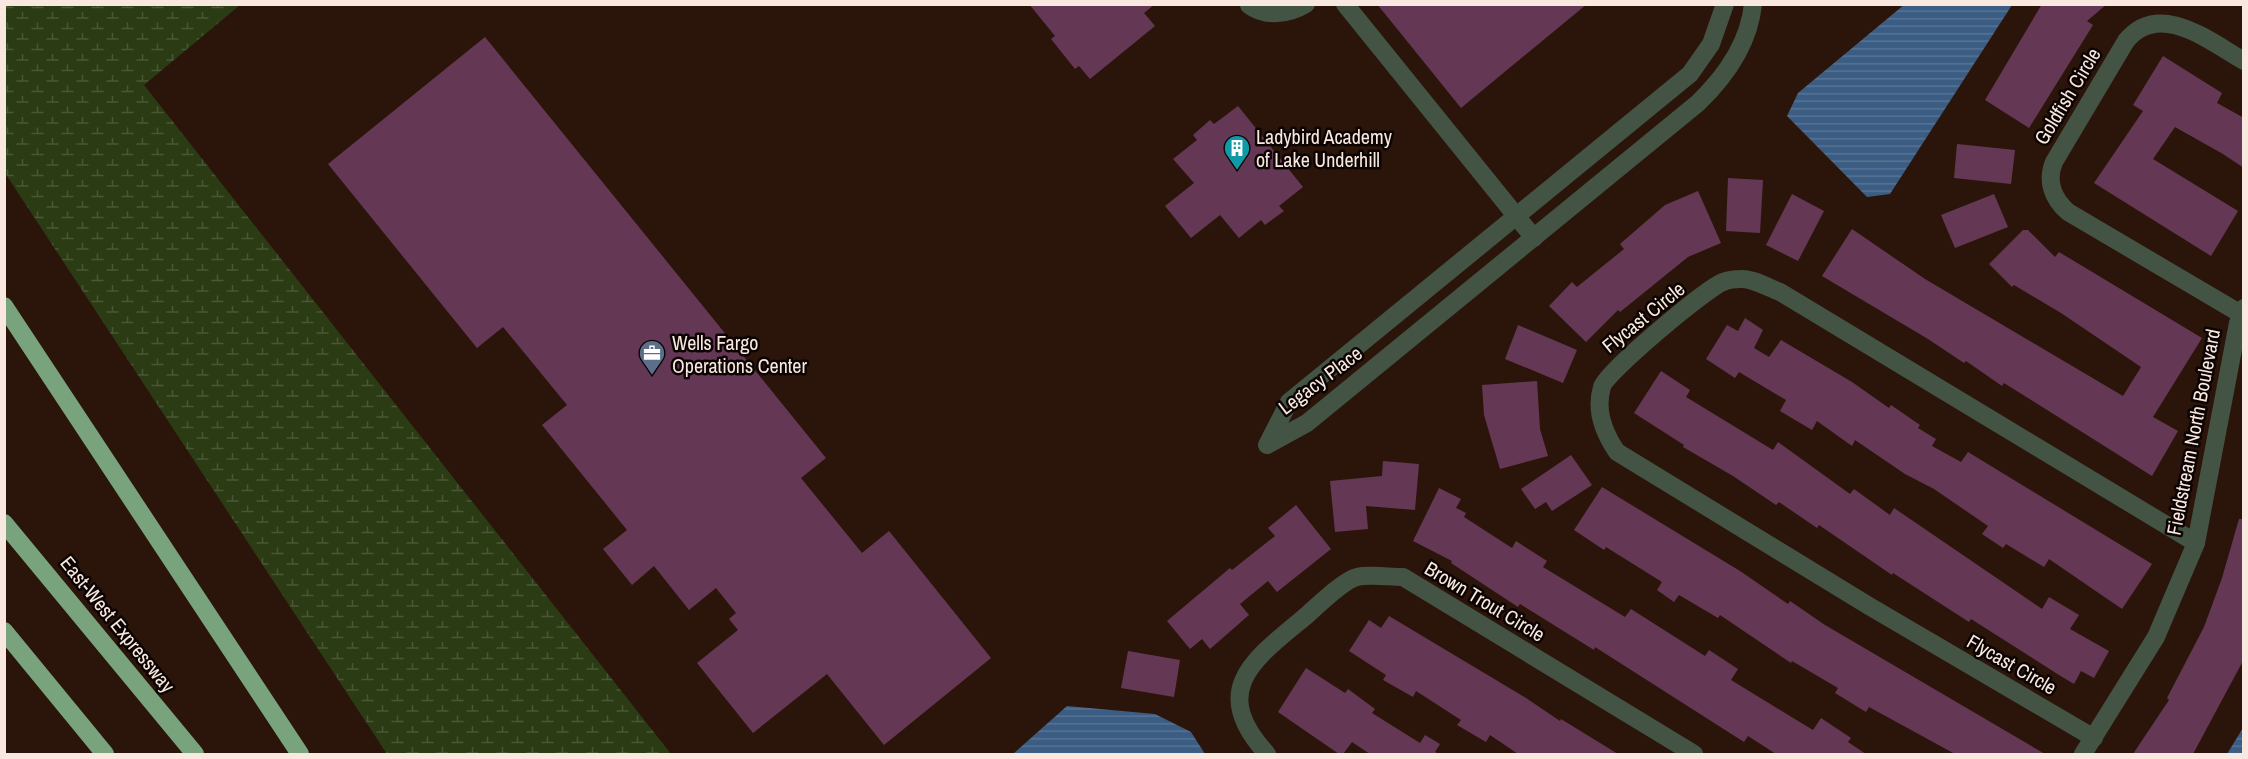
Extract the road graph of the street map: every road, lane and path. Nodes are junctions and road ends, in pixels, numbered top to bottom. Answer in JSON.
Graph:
{"nodes":[{"id":1,"x":1306,"y":4,"type":"edge"},
{"id":2,"x":1345,"y":4,"type":"edge"},
{"id":3,"x":1725,"y":4,"type":"edge"},
{"id":4,"x":1753,"y":4,"type":"edge"},
{"id":5,"x":1249,"y":5,"type":"edge"},
{"id":6,"x":2244,"y":61,"type":"edge"},
{"id":7,"x":1516,"y":216,"type":"junction"},
{"id":8,"x":1534,"y":238,"type":"junction"},
{"id":9,"x":4,"y":306,"type":"edge"},
{"id":10,"x":2242,"y":311,"type":"edge"},
{"id":11,"x":4,"y":523,"type":"edge"},
{"id":12,"x":2196,"y":543,"type":"junction"},
{"id":13,"x":4,"y":631,"type":"edge"},
{"id":14,"x":2094,"y":738,"type":"junction"},
{"id":15,"x":105,"y":754,"type":"edge"},
{"id":16,"x":195,"y":754,"type":"edge"},
{"id":17,"x":300,"y":754,"type":"edge"},
{"id":18,"x":1267,"y":754,"type":"edge"},
{"id":19,"x":1694,"y":754,"type":"edge"},
{"id":20,"x":2083,"y":754,"type":"edge"}],
"edges":[{"from":1,"to":5,"type":"street"},
{"from":2,"to":7,"type":"street"},
{"from":3,"to":7,"type":"street","name":"Legacy Place"},
{"from":4,"to":8,"type":"street","name":"Legacy Place"},
{"from":6,"to":10,"type":"street","name":"Goldfish Circle"},
{"from":7,"to":8,"type":"street"},
{"from":7,"to":8,"type":"street","name":"Legacy Place"},
{"from":9,"to":17,"type":"highway"},
{"from":10,"to":12,"type":"street","name":"Fieldstream North Boulevard"},
{"from":11,"to":16,"type":"highway","name":"East-West Expressway"},
{"from":12,"to":14,"type":"street","name":"Fieldstream North Boulevard"},
{"from":12,"to":14,"type":"street","name":"Flycast Circle"},
{"from":13,"to":15,"type":"highway"},
{"from":14,"to":20,"type":"street","name":"Fieldstream North Boulevard"},
{"from":18,"to":19,"type":"street","name":"Brown Trout Circle"}]}
